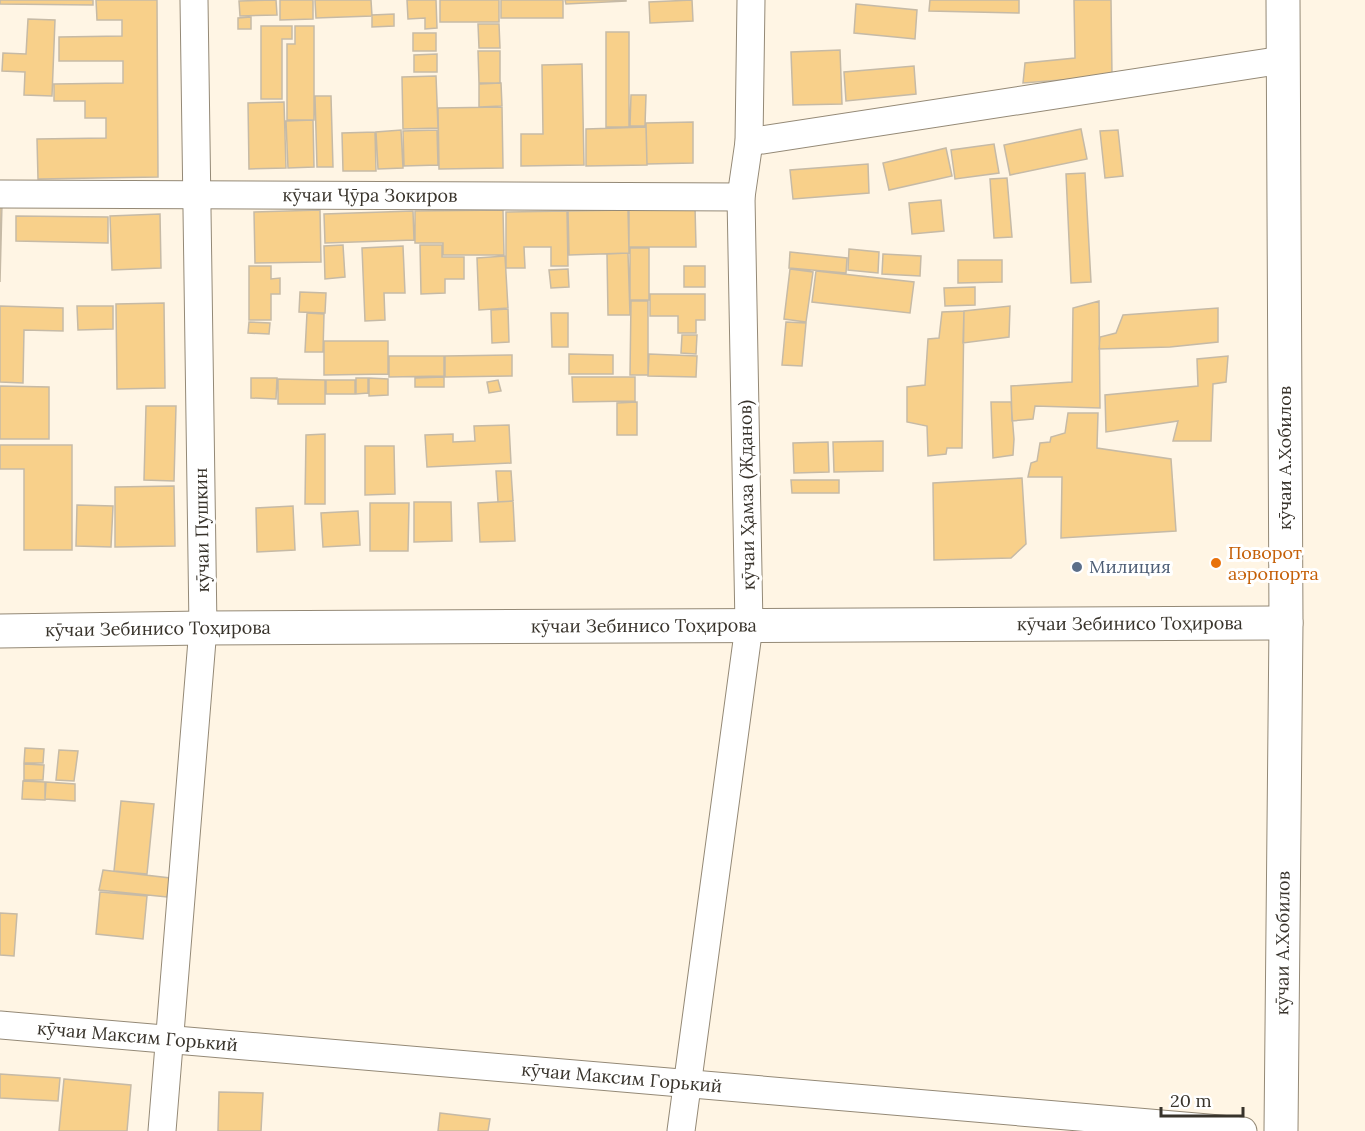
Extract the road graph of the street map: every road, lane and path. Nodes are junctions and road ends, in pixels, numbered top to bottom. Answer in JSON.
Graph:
{"nodes":[{"id":1,"x":194,"y":0,"type":"edge"},
{"id":2,"x":751,"y":0,"type":"edge"},
{"id":3,"x":1283,"y":0,"type":"edge"},
{"id":4,"x":1283,"y":60,"type":"junction"},
{"id":5,"x":750,"y":142,"type":"junction"},
{"id":6,"x":197,"y":193,"type":"junction"},
{"id":7,"x":0,"y":194,"type":"edge"},
{"id":8,"x":741,"y":197,"type":"junction"},
{"id":9,"x":1286,"y":623,"type":"junction"},
{"id":10,"x":749,"y":626,"type":"junction"},
{"id":11,"x":203,"y":628,"type":"junction"},
{"id":12,"x":0,"y":631,"type":"edge"},
{"id":13,"x":0,"y":1025,"type":"edge"},
{"id":14,"x":169,"y":1040,"type":"junction"},
{"id":15,"x":687,"y":1084,"type":"junction"},
{"id":16,"x":162,"y":1131,"type":"edge"},
{"id":17,"x":681,"y":1131,"type":"edge"},
{"id":18,"x":1243,"y":1131,"type":"edge"},
{"id":19,"x":1281,"y":1131,"type":"edge"}],
"edges":[{"from":1,"to":6,"type":"street","name":"кӯчаи Пушкин"},
{"from":2,"to":5,"type":"street","name":"кӯчаи Ҳамза (Жданов)"},
{"from":3,"to":4,"type":"main road","name":"кӯчаи А.Хобилов"},
{"from":4,"to":5,"type":"street"},
{"from":4,"to":9,"type":"main road","name":"кӯчаи А.Хобилов"},
{"from":5,"to":8,"type":"street","name":"кӯчаи Ҳамза (Жданов)"},
{"from":6,"to":7,"type":"street","name":"кӯчаи Ҷӯра Зокиров"},
{"from":6,"to":8,"type":"street","name":"кӯчаи Ҷӯра Зокиров"},
{"from":6,"to":11,"type":"street","name":"кӯчаи Пушкин"},
{"from":8,"to":10,"type":"street","name":"кӯчаи Ҳамза (Жданов)"},
{"from":9,"to":10,"type":"main road","name":"кӯчаи Зебинисо Тоҳирова"},
{"from":9,"to":19,"type":"main road","name":"кӯчаи А.Хобилов"},
{"from":10,"to":11,"type":"main road","name":"кӯчаи Зебинисо Тоҳирова"},
{"from":10,"to":15,"type":"street","name":"кӯчаи Ҳамза (Жданов)"},
{"from":11,"to":12,"type":"main road","name":"кӯчаи Зебинисо Тоҳирова"},
{"from":11,"to":14,"type":"street","name":"кӯчаи Пушкин"},
{"from":13,"to":14,"type":"street","name":"кӯчаи Максим Горький"},
{"from":14,"to":15,"type":"street","name":"кӯчаи Максим Горький"},
{"from":14,"to":16,"type":"street","name":"кӯчаи Пушкин"},
{"from":15,"to":17,"type":"street","name":"кӯчаи Ҳамза (Жданов)"},
{"from":15,"to":18,"type":"street","name":"кӯчаи Максим Горький"}]}
